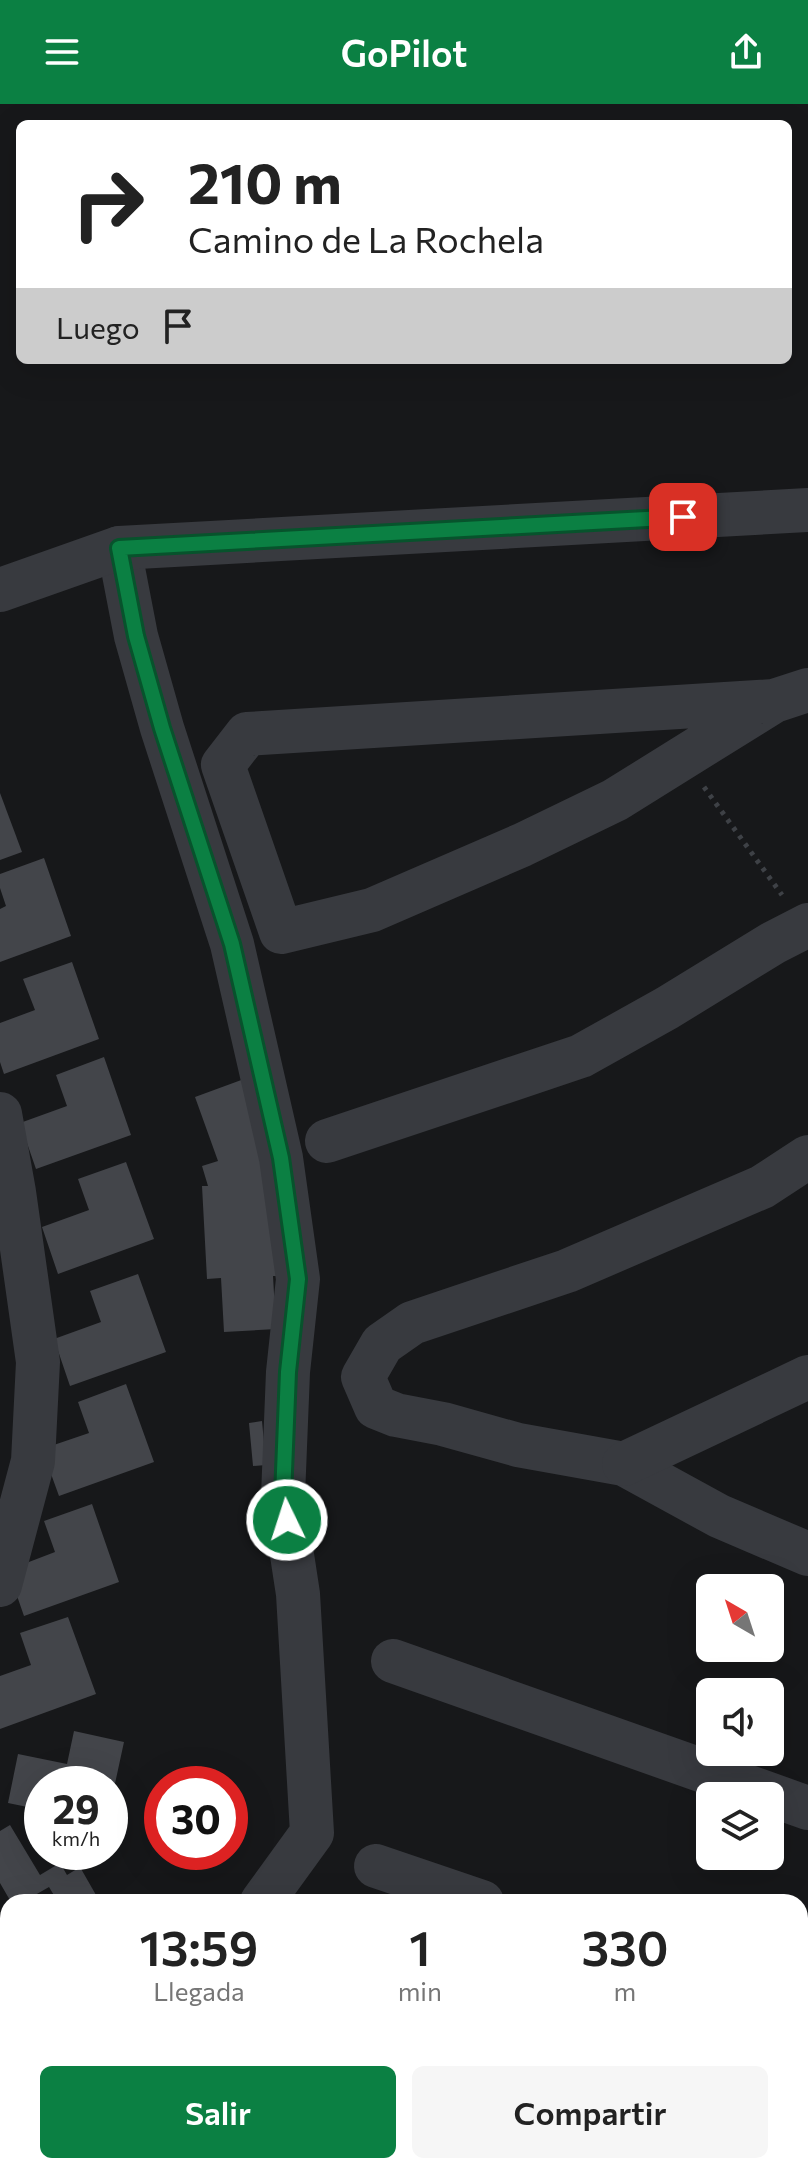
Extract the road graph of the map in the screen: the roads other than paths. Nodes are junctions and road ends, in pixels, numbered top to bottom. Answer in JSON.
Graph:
{"nodes":[{"id":1,"x":808,"y":510,"type":"edge"},
{"id":2,"x":119,"y":548,"type":"junction"},
{"id":3,"x":0,"y":590,"type":"edge"},
{"id":4,"x":791,"y":696,"type":"edge"},
{"id":5,"x":806,"y":926,"type":"edge"},
{"id":6,"x":0,"y":1114,"type":"edge"},
{"id":7,"x":327,"y":1141,"type":"dead end"},
{"id":8,"x":808,"y":1157,"type":"edge"},
{"id":9,"x":7,"y":1194,"type":"edge"},
{"id":10,"x":32,"y":1327,"type":"junction"},
{"id":11,"x":0,"y":1359,"type":"edge"},
{"id":12,"x":808,"y":1377,"type":"edge"},
{"id":13,"x":624,"y":1464,"type":"junction"},
{"id":14,"x":808,"y":1554,"type":"edge"},
{"id":15,"x":0,"y":1585,"type":"edge"},
{"id":16,"x":393,"y":1661,"type":"dead end"},
{"id":17,"x":808,"y":1808,"type":"edge"},
{"id":18,"x":376,"y":1866,"type":"dead end"},
{"id":19,"x":268,"y":1894,"type":"edge"},
{"id":20,"x":458,"y":1894,"type":"edge"}],
"edges":[{"from":1,"to":2,"type":"street"},
{"from":2,"to":3,"type":"street"},
{"from":2,"to":19,"type":"street"},
{"from":4,"to":4,"type":"street"},
{"from":5,"to":7,"type":"street"},
{"from":6,"to":9,"type":"street"},
{"from":8,"to":13,"type":"street"},
{"from":9,"to":10,"type":"street"},
{"from":10,"to":11,"type":"street"},
{"from":10,"to":15,"type":"street"},
{"from":12,"to":13,"type":"street"},
{"from":13,"to":14,"type":"street"},
{"from":16,"to":17,"type":"street"},
{"from":18,"to":20,"type":"street"}]}
